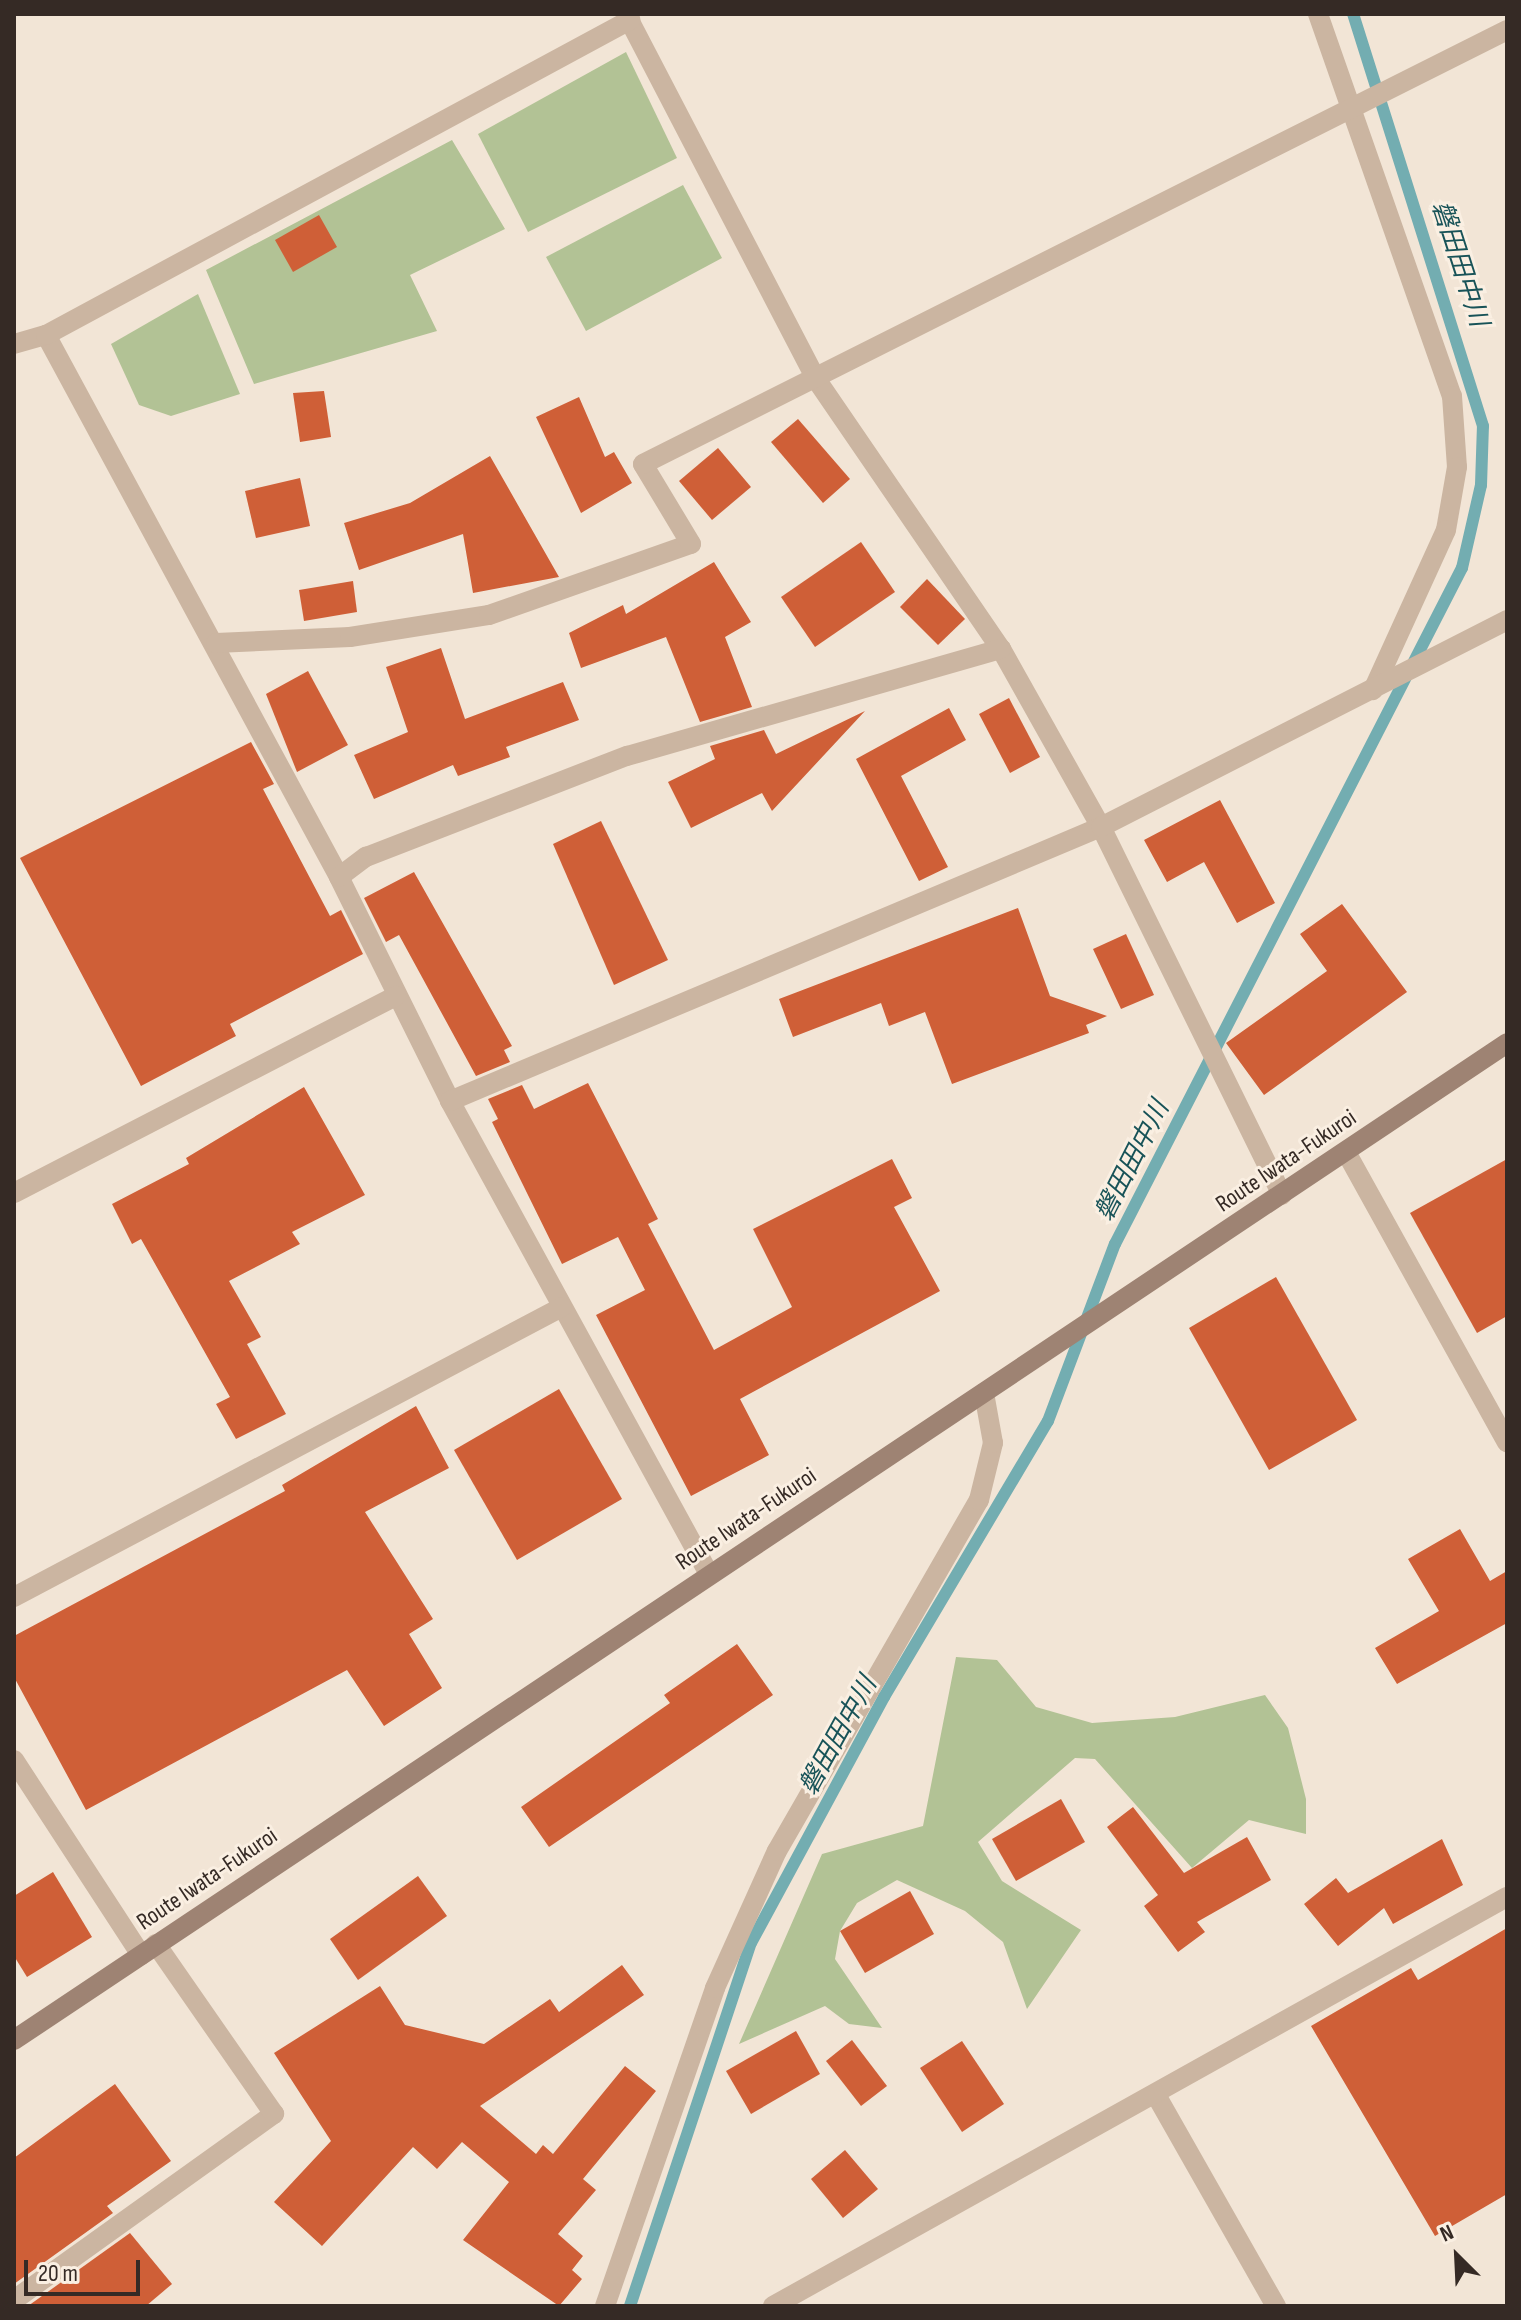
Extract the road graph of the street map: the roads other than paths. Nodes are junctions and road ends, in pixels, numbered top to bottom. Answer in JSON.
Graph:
{"nodes":[{"id":1,"x":1318,"y":14,"type":"edge"},
{"id":2,"x":628,"y":17,"type":"edge"},
{"id":3,"x":1507,"y":30,"type":"edge"},
{"id":4,"x":1352,"y":104,"type":"junction"},
{"id":5,"x":46,"y":335,"type":"junction"},
{"id":6,"x":14,"y":344,"type":"edge"},
{"id":7,"x":816,"y":379,"type":"junction"},
{"id":8,"x":1507,"y":620,"type":"edge"},
{"id":9,"x":216,"y":643,"type":"junction"},
{"id":10,"x":1001,"y":649,"type":"junction"},
{"id":11,"x":1373,"y":690,"type":"junction"},
{"id":12,"x":1101,"y":827,"type":"junction"},
{"id":13,"x":339,"y":877,"type":"junction"},
{"id":14,"x":396,"y":996,"type":"junction"},
{"id":15,"x":1507,"y":1043,"type":"edge"},
{"id":16,"x":450,"y":1101,"type":"junction"},
{"id":17,"x":1346,"y":1152,"type":"junction"},
{"id":18,"x":14,"y":1193,"type":"edge"},
{"id":19,"x":1282,"y":1195,"type":"junction"},
{"id":20,"x":562,"y":1307,"type":"junction"},
{"id":21,"x":984,"y":1393,"type":"junction"},
{"id":22,"x":1507,"y":1442,"type":"edge"},
{"id":23,"x":709,"y":1574,"type":"junction"},
{"id":24,"x":14,"y":1597,"type":"edge"},
{"id":25,"x":14,"y":1760,"type":"edge"},
{"id":26,"x":1507,"y":1897,"type":"edge"},
{"id":27,"x":149,"y":1949,"type":"junction"},
{"id":28,"x":14,"y":2040,"type":"edge"},
{"id":29,"x":1156,"y":2095,"type":"junction"},
{"id":30,"x":14,"y":2300,"type":"edge"},
{"id":31,"x":605,"y":2306,"type":"edge"},
{"id":32,"x":773,"y":2306,"type":"edge"},
{"id":33,"x":1276,"y":2306,"type":"edge"}],
"edges":[{"from":1,"to":4,"type":"street"},
{"from":2,"to":5,"type":"street"},
{"from":2,"to":7,"type":"street"},
{"from":3,"to":4,"type":"street"},
{"from":4,"to":7,"type":"street"},
{"from":4,"to":11,"type":"street"},
{"from":5,"to":6,"type":"street"},
{"from":5,"to":9,"type":"street"},
{"from":7,"to":9,"type":"street"},
{"from":7,"to":10,"type":"street"},
{"from":8,"to":11,"type":"street"},
{"from":9,"to":13,"type":"street"},
{"from":10,"to":12,"type":"street"},
{"from":10,"to":13,"type":"street"},
{"from":11,"to":12,"type":"street"},
{"from":12,"to":16,"type":"street"},
{"from":12,"to":19,"type":"street"},
{"from":13,"to":14,"type":"street"},
{"from":14,"to":16,"type":"street"},
{"from":14,"to":18,"type":"street"},
{"from":15,"to":17,"type":"main road","name":"Route Iwata-Fukuroi"},
{"from":16,"to":20,"type":"street"},
{"from":17,"to":19,"type":"main road","name":"Route Iwata-Fukuroi"},
{"from":17,"to":22,"type":"street"},
{"from":19,"to":21,"type":"main road","name":"Route Iwata-Fukuroi"},
{"from":20,"to":23,"type":"street"},
{"from":20,"to":24,"type":"street"},
{"from":21,"to":23,"type":"main road","name":"Route Iwata-Fukuroi"},
{"from":21,"to":31,"type":"street"},
{"from":23,"to":27,"type":"main road","name":"Route Iwata-Fukuroi"},
{"from":25,"to":27,"type":"street"},
{"from":26,"to":29,"type":"street"},
{"from":27,"to":28,"type":"main road","name":"Route Iwata-Fukuroi"},
{"from":27,"to":30,"type":"street"},
{"from":29,"to":32,"type":"street"},
{"from":29,"to":33,"type":"street"}]}
